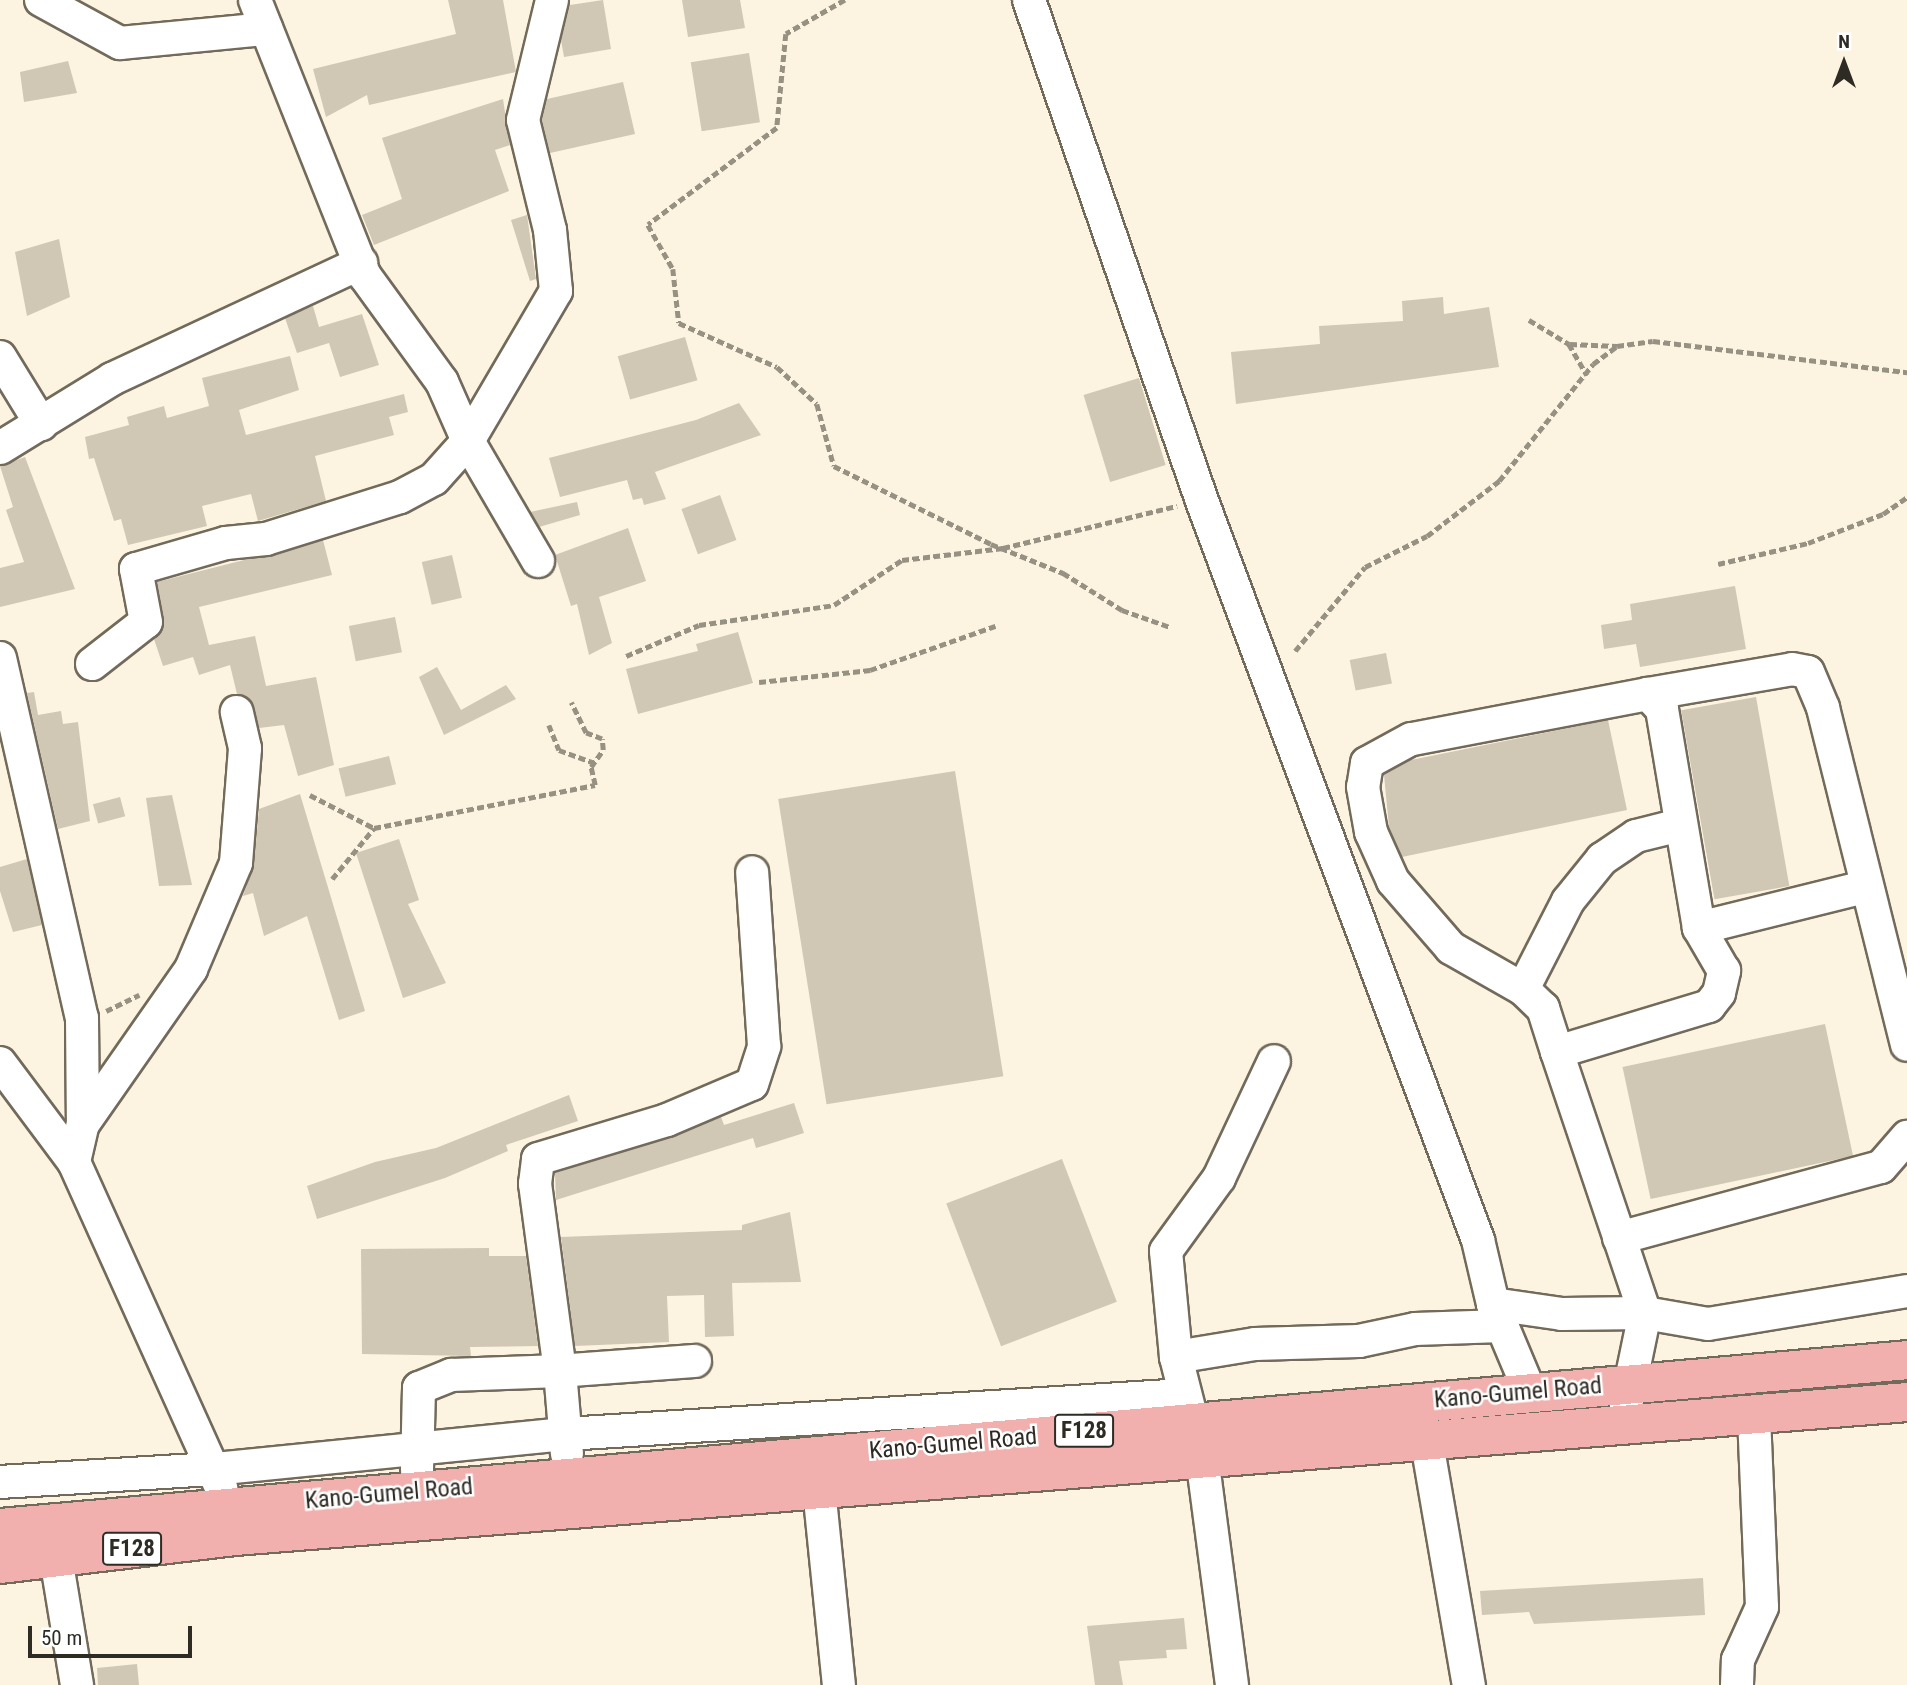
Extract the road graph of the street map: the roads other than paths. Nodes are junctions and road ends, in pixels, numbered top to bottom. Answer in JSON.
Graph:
{"nodes":[{"id":1,"x":41,"y":0,"type":"edge"},
{"id":2,"x":552,"y":0,"type":"edge"},
{"id":3,"x":1028,"y":0,"type":"edge"},
{"id":4,"x":267,"y":12,"type":"edge"},
{"id":5,"x":361,"y":263,"type":"junction"},
{"id":6,"x":0,"y":357,"type":"edge"},
{"id":7,"x":41,"y":424,"type":"junction"},
{"id":8,"x":468,"y":441,"type":"junction"},
{"id":9,"x":0,"y":448,"type":"edge"},
{"id":10,"x":538,"y":561,"type":"dead end"},
{"id":11,"x":0,"y":658,"type":"edge"},
{"id":12,"x":92,"y":664,"type":"dead end"},
{"id":13,"x":1648,"y":694,"type":"junction"},
{"id":14,"x":237,"y":712,"type":"dead end"},
{"id":15,"x":1680,"y":825,"type":"junction"},
{"id":16,"x":752,"y":872,"type":"dead end"},
{"id":17,"x":1865,"y":887,"type":"junction"},
{"id":18,"x":1699,"y":928,"type":"junction"},
{"id":19,"x":1898,"y":970,"type":"edge"},
{"id":20,"x":1523,"y":989,"type":"junction"},
{"id":21,"x":1907,"y":1045,"type":"edge"},
{"id":22,"x":1557,"y":1052,"type":"junction"},
{"id":23,"x":1274,"y":1061,"type":"dead end"},
{"id":24,"x":0,"y":1063,"type":"edge"},
{"id":25,"x":83,"y":1124,"type":"junction"},
{"id":26,"x":1907,"y":1137,"type":"edge"},
{"id":27,"x":74,"y":1162,"type":"junction"},
{"id":28,"x":1619,"y":1238,"type":"junction"},
{"id":29,"x":1907,"y":1291,"type":"edge"},
{"id":30,"x":1645,"y":1313,"type":"junction"},
{"id":31,"x":1498,"y":1315,"type":"junction"},
{"id":32,"x":1176,"y":1357,"type":"junction"},
{"id":33,"x":1907,"y":1360,"type":"edge"},
{"id":34,"x":695,"y":1361,"type":"dead end"},
{"id":35,"x":560,"y":1371,"type":"junction"},
{"id":36,"x":1632,"y":1383,"type":"junction"},
{"id":37,"x":1531,"y":1392,"type":"junction"},
{"id":38,"x":1907,"y":1402,"type":"edge"},
{"id":39,"x":1754,"y":1413,"type":"junction"},
{"id":40,"x":1621,"y":1424,"type":"junction"},
{"id":41,"x":1193,"y":1426,"type":"junction"},
{"id":42,"x":566,"y":1434,"type":"junction"},
{"id":43,"x":1427,"y":1443,"type":"junction"},
{"id":44,"x":418,"y":1449,"type":"junction"},
{"id":45,"x":214,"y":1469,"type":"junction"},
{"id":46,"x":570,"y":1476,"type":"junction"},
{"id":47,"x":0,"y":1482,"type":"edge"},
{"id":48,"x":416,"y":1489,"type":"junction"},
{"id":49,"x":819,"y":1489,"type":"junction"},
{"id":50,"x":482,"y":1501,"type":"junction"},
{"id":51,"x":228,"y":1507,"type":"junction"},
{"id":52,"x":0,"y":1528,"type":"edge"},
{"id":53,"x":56,"y":1558,"type":"junction"},
{"id":54,"x":0,"y":1564,"type":"edge"},
{"id":55,"x":77,"y":1685,"type":"edge"},
{"id":56,"x":839,"y":1685,"type":"edge"},
{"id":57,"x":1232,"y":1685,"type":"edge"},
{"id":58,"x":1469,"y":1685,"type":"edge"},
{"id":59,"x":1737,"y":1685,"type":"edge"}],
"edges":[{"from":1,"to":4,"type":"street"},
{"from":2,"to":8,"type":"street"},
{"from":3,"to":31,"type":"street"},
{"from":4,"to":5,"type":"street"},
{"from":5,"to":7,"type":"street"},
{"from":5,"to":8,"type":"street"},
{"from":6,"to":7,"type":"street"},
{"from":7,"to":9,"type":"street"},
{"from":8,"to":10,"type":"street"},
{"from":8,"to":12,"type":"street"},
{"from":11,"to":25,"type":"street"},
{"from":13,"to":15,"type":"street"},
{"from":13,"to":17,"type":"street"},
{"from":13,"to":20,"type":"street"},
{"from":14,"to":25,"type":"street"},
{"from":15,"to":18,"type":"street"},
{"from":15,"to":20,"type":"street"},
{"from":16,"to":35,"type":"street"},
{"from":17,"to":18,"type":"street"},
{"from":17,"to":19,"type":"street"},
{"from":18,"to":22,"type":"street"},
{"from":19,"to":21,"type":"street"},
{"from":20,"to":22,"type":"street"},
{"from":22,"to":28,"type":"street"},
{"from":23,"to":32,"type":"street"},
{"from":24,"to":27,"type":"street"},
{"from":25,"to":27,"type":"street"},
{"from":26,"to":28,"type":"street"},
{"from":27,"to":45,"type":"street"},
{"from":28,"to":30,"type":"street"},
{"from":29,"to":30,"type":"street"},
{"from":30,"to":31,"type":"street"},
{"from":30,"to":36,"type":"street"},
{"from":31,"to":32,"type":"street"},
{"from":31,"to":37,"type":"street"},
{"from":32,"to":41,"type":"street"},
{"from":33,"to":36,"type":"main road","name":"Kano-Gumel Road","number":"F128"},
{"from":34,"to":35,"type":"street"},
{"from":35,"to":42,"type":"street"},
{"from":35,"to":44,"type":"street"},
{"from":36,"to":37,"type":"main road","name":"Kano-Gumel Road","number":"F128"},
{"from":36,"to":40,"type":"street"},
{"from":37,"to":41,"type":"main road","name":"Kano-Gumel Road","number":"F128"},
{"from":38,"to":39,"type":"main road","name":"Kano-Gumel Road","number":"F128"},
{"from":39,"to":40,"type":"main road","name":"Kano-Gumel Road","number":"F128"},
{"from":39,"to":59,"type":"street"},
{"from":40,"to":43,"type":"main road","name":"Kano-Gumel Road","number":"F128"},
{"from":41,"to":42,"type":"street"},
{"from":41,"to":43,"type":"main road","name":"Kano-Gumel Road","number":"F128"},
{"from":41,"to":46,"type":"main road","name":"Kano-Gumel Road","number":"F128"},
{"from":41,"to":49,"type":"main road","name":"Kano-Gumel Road","number":"F128"},
{"from":41,"to":57,"type":"street"},
{"from":42,"to":44,"type":"street"},
{"from":42,"to":46,"type":"street"},
{"from":43,"to":58,"type":"street"},
{"from":44,"to":45,"type":"street"},
{"from":44,"to":48,"type":"street"},
{"from":45,"to":47,"type":"street"},
{"from":45,"to":51,"type":"street"},
{"from":46,"to":50,"type":"main road","name":"Kano-Gumel Road","number":"F128"},
{"from":48,"to":50,"type":"main road","name":"Kano-Gumel Road","number":"F128"},
{"from":48,"to":51,"type":"main road","name":"Kano-Gumel Road","number":"F128"},
{"from":49,"to":50,"type":"main road","name":"Kano-Gumel Road","number":"F128"},
{"from":49,"to":56,"type":"street"},
{"from":50,"to":53,"type":"main road","name":"Kano-Gumel Road","number":"F128"},
{"from":51,"to":52,"type":"main road","name":"Kano-Gumel Road","number":"F128"},
{"from":53,"to":54,"type":"main road","name":"Kano-Gumel Road","number":"F128"},
{"from":53,"to":55,"type":"street"}]}
